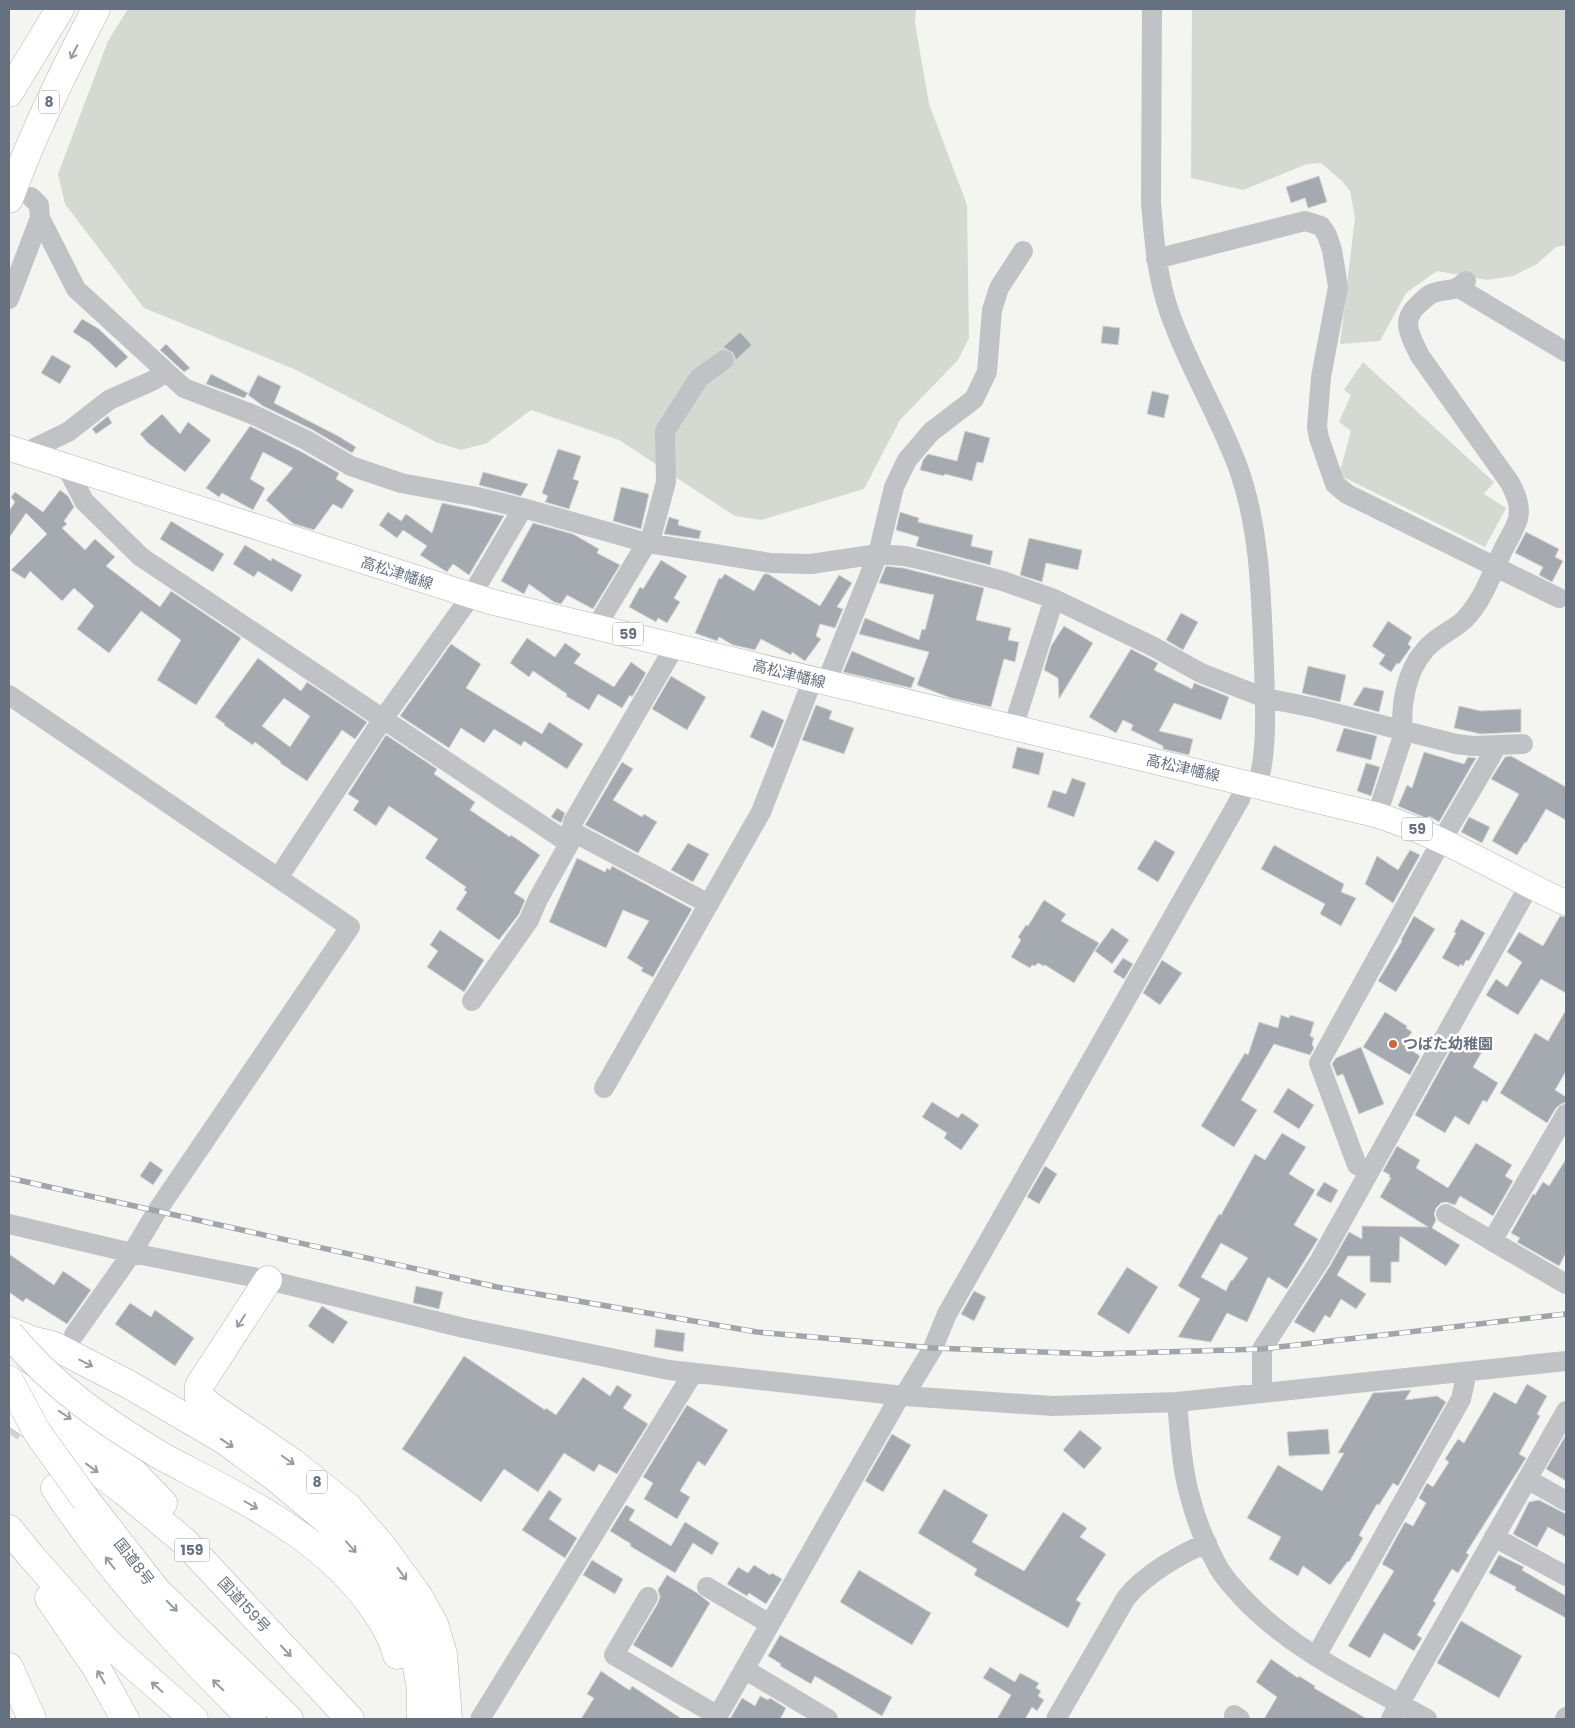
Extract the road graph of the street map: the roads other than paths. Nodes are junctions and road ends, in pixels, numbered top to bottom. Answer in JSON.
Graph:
{"nodes":[{"id":1,"x":60,"y":9,"type":"edge"},
{"id":2,"x":96,"y":9,"type":"edge"},
{"id":3,"x":1152,"y":9,"type":"edge"},
{"id":4,"x":9,"y":93,"type":"edge"},
{"id":5,"x":20,"y":198,"type":"edge"},
{"id":6,"x":40,"y":218,"type":"junction"},
{"id":7,"x":1023,"y":251,"type":"dead end"},
{"id":8,"x":1156,"y":259,"type":"junction"},
{"id":9,"x":9,"y":299,"type":"edge"},
{"id":10,"x":1566,"y":352,"type":"edge"},
{"id":11,"x":724,"y":360,"type":"dead end"},
{"id":12,"x":166,"y":372,"type":"junction"},
{"id":13,"x":16,"y":450,"type":"edge"},
{"id":14,"x":66,"y":466,"type":"junction"},
{"id":15,"x":523,"y":508,"type":"junction"},
{"id":16,"x":647,"y":543,"type":"junction"},
{"id":17,"x":878,"y":554,"type":"junction"},
{"id":18,"x":1496,"y":566,"type":"junction"},
{"id":19,"x":471,"y":596,"type":"junction"},
{"id":20,"x":1559,"y":598,"type":"dead end"},
{"id":21,"x":1054,"y":599,"type":"junction"},
{"id":22,"x":596,"y":627,"type":"junction"},
{"id":23,"x":675,"y":646,"type":"junction"},
{"id":24,"x":820,"y":681,"type":"junction"},
{"id":25,"x":9,"y":696,"type":"edge"},
{"id":26,"x":1265,"y":698,"type":"junction"},
{"id":27,"x":383,"y":719,"type":"junction"},
{"id":28,"x":1013,"y":728,"type":"junction"},
{"id":29,"x":1402,"y":731,"type":"junction"},
{"id":30,"x":1523,"y":744,"type":"dead end"},
{"id":31,"x":1497,"y":746,"type":"junction"},
{"id":32,"x":1251,"y":784,"type":"junction"},
{"id":33,"x":1377,"y":815,"type":"junction"},
{"id":34,"x":572,"y":831,"type":"junction"},
{"id":35,"x":1442,"y":840,"type":"junction"},
{"id":36,"x":278,"y":878,"type":"junction"},
{"id":37,"x":1529,"y":886,"type":"junction"},
{"id":38,"x":1566,"y":903,"type":"edge"},
{"id":39,"x":709,"y":904,"type":"junction"},
{"id":40,"x":472,"y":1001,"type":"dead end"},
{"id":41,"x":604,"y":1088,"type":"dead end"},
{"id":42,"x":1566,"y":1114,"type":"edge"},
{"id":43,"x":1369,"y":1171,"type":"junction"},
{"id":44,"x":1446,"y":1214,"type":"dead end"},
{"id":45,"x":9,"y":1224,"type":"edge"},
{"id":46,"x":1492,"y":1241,"type":"junction"},
{"id":47,"x":132,"y":1253,"type":"junction"},
{"id":48,"x":268,"y":1280,"type":"junction"},
{"id":49,"x":1566,"y":1284,"type":"edge"},
{"id":50,"x":9,"y":1313,"type":"edge"},
{"id":51,"x":9,"y":1332,"type":"edge"},
{"id":52,"x":63,"y":1340,"type":"junction"},
{"id":53,"x":1566,"y":1361,"type":"edge"},
{"id":54,"x":1467,"y":1372,"type":"junction"},
{"id":55,"x":693,"y":1373,"type":"junction"},
{"id":56,"x":9,"y":1380,"type":"edge"},
{"id":57,"x":1262,"y":1394,"type":"junction"},
{"id":58,"x":902,"y":1396,"type":"junction"},
{"id":59,"x":1177,"y":1402,"type":"junction"},
{"id":60,"x":9,"y":1410,"type":"edge"},
{"id":61,"x":1566,"y":1411,"type":"edge"},
{"id":62,"x":9,"y":1418,"type":"edge"},
{"id":63,"x":1527,"y":1479,"type":"junction"},
{"id":64,"x":1566,"y":1501,"type":"edge"},
{"id":65,"x":9,"y":1529,"type":"edge"},
{"id":66,"x":1494,"y":1537,"type":"junction"},
{"id":67,"x":1207,"y":1543,"type":"junction"},
{"id":68,"x":31,"y":1556,"type":"junction"},
{"id":69,"x":1566,"y":1576,"type":"edge"},
{"id":70,"x":707,"y":1587,"type":"dead end"},
{"id":71,"x":648,"y":1597,"type":"dead end"},
{"id":72,"x":241,"y":1602,"type":"junction"},
{"id":73,"x":770,"y":1624,"type":"junction"},
{"id":74,"x":1316,"y":1656,"type":"junction"},
{"id":75,"x":9,"y":1670,"type":"edge"},
{"id":76,"x":744,"y":1670,"type":"junction"},
{"id":77,"x":1395,"y":1712,"type":"edge"},
{"id":78,"x":717,"y":1718,"type":"edge"},
{"id":79,"x":32,"y":1719,"type":"edge"},
{"id":80,"x":126,"y":1719,"type":"edge"},
{"id":81,"x":194,"y":1719,"type":"edge"},
{"id":82,"x":252,"y":1719,"type":"edge"},
{"id":83,"x":289,"y":1719,"type":"edge"},
{"id":84,"x":350,"y":1719,"type":"edge"},
{"id":85,"x":403,"y":1719,"type":"edge"},
{"id":86,"x":421,"y":1719,"type":"edge"},
{"id":87,"x":448,"y":1719,"type":"edge"},
{"id":88,"x":480,"y":1719,"type":"edge"},
{"id":89,"x":828,"y":1719,"type":"edge"},
{"id":90,"x":1056,"y":1719,"type":"edge"},
{"id":91,"x":1427,"y":1719,"type":"edge"}],
"edges":[{"from":1,"to":4,"type":"highway"},
{"from":2,"to":5,"type":"highway","number":"8","one_way":true},
{"from":3,"to":8,"type":"street"},
{"from":5,"to":6,"type":"street"},
{"from":6,"to":9,"type":"street"},
{"from":6,"to":12,"type":"street"},
{"from":7,"to":17,"type":"street"},
{"from":8,"to":18,"type":"street"},
{"from":8,"to":26,"type":"street"},
{"from":10,"to":18,"type":"street"},
{"from":11,"to":16,"type":"street"},
{"from":12,"to":13,"type":"street"},
{"from":12,"to":15,"type":"street"},
{"from":13,"to":14,"type":"main road","name":"高松津幡線","number":"59"},
{"from":14,"to":19,"type":"main road","name":"高松津幡線","number":"59"},
{"from":14,"to":27,"type":"street"},
{"from":15,"to":16,"type":"street"},
{"from":15,"to":19,"type":"street"},
{"from":16,"to":17,"type":"street"},
{"from":16,"to":22,"type":"street"},
{"from":17,"to":21,"type":"street"},
{"from":17,"to":24,"type":"street"},
{"from":18,"to":20,"type":"street"},
{"from":18,"to":29,"type":"street"},
{"from":19,"to":22,"type":"main road","name":"高松津幡線","number":"59"},
{"from":19,"to":27,"type":"street"},
{"from":21,"to":26,"type":"street"},
{"from":21,"to":28,"type":"street"},
{"from":22,"to":23,"type":"main road","name":"高松津幡線","number":"59"},
{"from":23,"to":24,"type":"main road","name":"高松津幡線","number":"59"},
{"from":23,"to":34,"type":"street"},
{"from":24,"to":28,"type":"main road","name":"高松津幡線","number":"59"},
{"from":24,"to":39,"type":"street"},
{"from":25,"to":36,"type":"street"},
{"from":26,"to":29,"type":"street"},
{"from":26,"to":32,"type":"street"},
{"from":27,"to":34,"type":"street"},
{"from":27,"to":36,"type":"street"},
{"from":28,"to":32,"type":"main road","name":"高松津幡線","number":"59"},
{"from":29,"to":31,"type":"street"},
{"from":29,"to":33,"type":"street"},
{"from":30,"to":31,"type":"street"},
{"from":31,"to":35,"type":"street"},
{"from":32,"to":33,"type":"main road","name":"高松津幡線","number":"59"},
{"from":32,"to":58,"type":"street"},
{"from":33,"to":35,"type":"main road","name":"高松津幡線","number":"59"},
{"from":34,"to":39,"type":"street"},
{"from":34,"to":40,"type":"street"},
{"from":35,"to":37,"type":"main road","name":"高松津幡線","number":"59"},
{"from":35,"to":43,"type":"street"},
{"from":36,"to":47,"type":"street"},
{"from":37,"to":38,"type":"main road","name":"高松津幡線","number":"59"},
{"from":37,"to":43,"type":"street"},
{"from":39,"to":41,"type":"street"},
{"from":42,"to":46,"type":"street"},
{"from":43,"to":57,"type":"street"},
{"from":44,"to":46,"type":"street"},
{"from":45,"to":47,"type":"street"},
{"from":46,"to":49,"type":"street"},
{"from":47,"to":48,"type":"street"},
{"from":47,"to":52,"type":"street"},
{"from":48,"to":55,"type":"street"},
{"from":48,"to":87,"type":"highway","number":"8","one_way":true},
{"from":50,"to":52,"type":"highway"},
{"from":51,"to":52,"type":"highway"},
{"from":51,"to":85,"type":"highway","one_way":true,"bridge":true},
{"from":52,"to":86,"type":"highway","one_way":true},
{"from":53,"to":54,"type":"street"},
{"from":54,"to":57,"type":"street"},
{"from":54,"to":74,"type":"street"},
{"from":55,"to":58,"type":"street"},
{"from":55,"to":88,"type":"street"},
{"from":56,"to":72,"type":"highway","one_way":true},
{"from":56,"to":83,"type":"highway","name":"国道8号","one_way":true,"bridge":true},
{"from":57,"to":59,"type":"street"},
{"from":58,"to":59,"type":"street"},
{"from":58,"to":73,"type":"street"},
{"from":59,"to":67,"type":"street"},
{"from":60,"to":72,"type":"highway","name":"国道159号","number":"159","one_way":true},
{"from":61,"to":63,"type":"street"},
{"from":82,"to":62,"type":"highway","name":"国道8号","one_way":true},
{"from":63,"to":64,"type":"street"},
{"from":63,"to":66,"type":"street"},
{"from":65,"to":68,"type":"highway"},
{"from":66,"to":69,"type":"street"},
{"from":66,"to":77,"type":"street"},
{"from":67,"to":74,"type":"street"},
{"from":67,"to":90,"type":"street"},
{"from":80,"to":68,"type":"highway","one_way":true},
{"from":81,"to":68,"type":"highway","one_way":true},
{"from":70,"to":73,"type":"street"},
{"from":71,"to":78,"type":"street"},
{"from":72,"to":84,"type":"highway","name":"国道159号","number":"159","one_way":true},
{"from":73,"to":76,"type":"street"},
{"from":74,"to":77,"type":"street"},
{"from":75,"to":79,"type":"highway"},
{"from":76,"to":78,"type":"street"},
{"from":76,"to":89,"type":"street"},
{"from":77,"to":91,"type":"street"}]}
